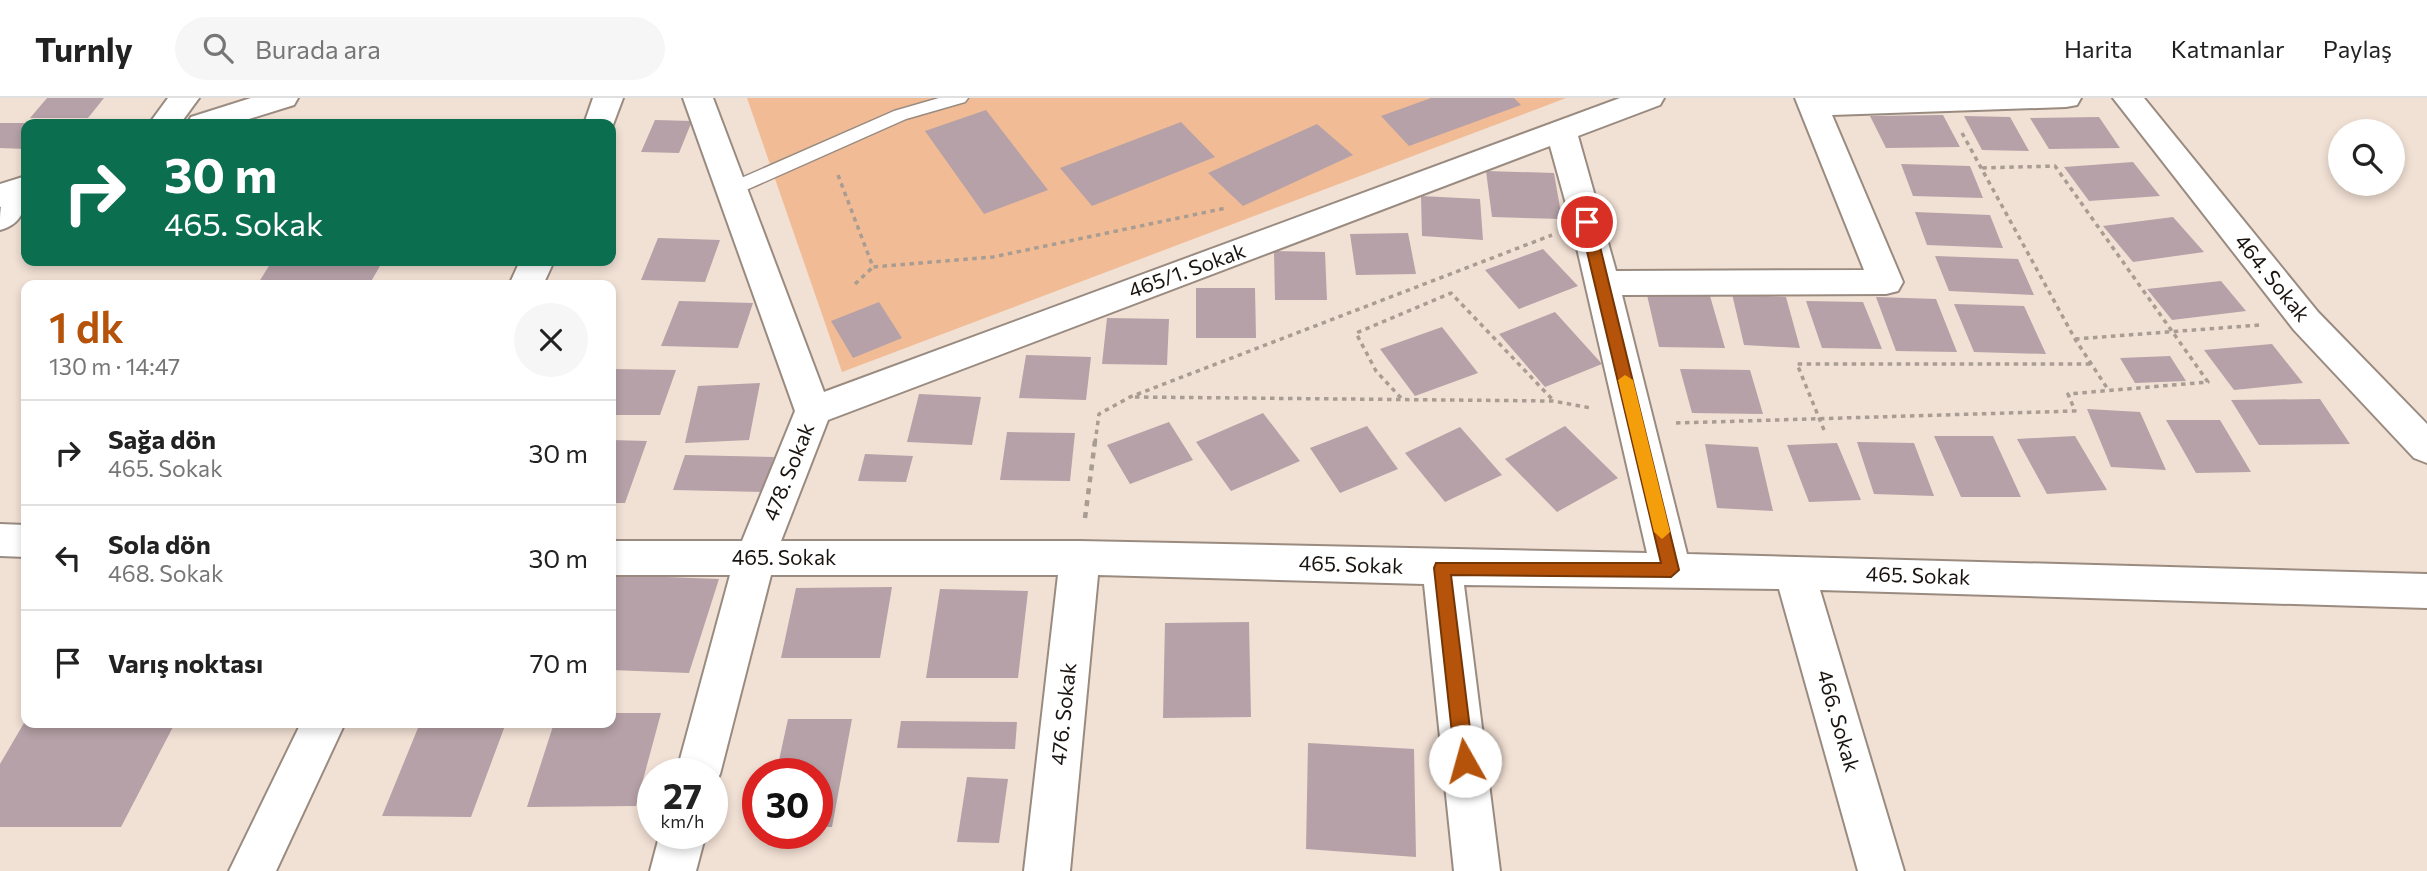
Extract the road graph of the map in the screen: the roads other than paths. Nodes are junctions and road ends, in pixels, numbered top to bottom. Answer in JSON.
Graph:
{"nodes":[{"id":1,"x":184,"y":98,"type":"edge"},
{"id":2,"x":282,"y":98,"type":"edge"},
{"id":3,"x":608,"y":98,"type":"edge"},
{"id":4,"x":698,"y":98,"type":"edge"},
{"id":5,"x":958,"y":98,"type":"edge"},
{"id":6,"x":1649,"y":98,"type":"edge"},
{"id":7,"x":2066,"y":98,"type":"edge"},
{"id":8,"x":2128,"y":98,"type":"edge"},
{"id":9,"x":1812,"y":102,"type":"edge"},
{"id":10,"x":168,"y":119,"type":"edge"},
{"id":11,"x":217,"y":119,"type":"edge"},
{"id":12,"x":601,"y":119,"type":"edge"},
{"id":13,"x":1561,"y":132,"type":"junction"},
{"id":14,"x":21,"y":189,"type":"edge"},
{"id":15,"x":730,"y":190,"type":"junction"},
{"id":16,"x":21,"y":193,"type":"edge"},
{"id":17,"x":0,"y":196,"type":"edge"},
{"id":18,"x":0,"y":219,"type":"edge"},
{"id":19,"x":1602,"y":283,"type":"junction"},
{"id":20,"x":813,"y":411,"type":"junction"},
{"id":21,"x":2427,"y":448,"type":"edge"},
{"id":22,"x":0,"y":540,"type":"edge"},
{"id":23,"x":21,"y":541,"type":"edge"},
{"id":24,"x":616,"y":558,"type":"edge"},
{"id":25,"x":755,"y":558,"type":"junction"},
{"id":26,"x":1080,"y":558,"type":"junction"},
{"id":27,"x":1442,"y":568,"type":"junction"},
{"id":28,"x":1671,"y":570,"type":"junction"},
{"id":29,"x":1795,"y":572,"type":"junction"},
{"id":30,"x":2427,"y":591,"type":"edge"},
{"id":31,"x":321,"y":728,"type":"edge"},
{"id":32,"x":702,"y":758,"type":"edge"},
{"id":33,"x":679,"y":849,"type":"edge"},
{"id":34,"x":252,"y":871,"type":"edge"},
{"id":35,"x":673,"y":871,"type":"edge"},
{"id":36,"x":1047,"y":871,"type":"edge"},
{"id":37,"x":1478,"y":871,"type":"edge"},
{"id":38,"x":1881,"y":871,"type":"edge"}],
"edges":[{"from":1,"to":10,"type":"street"},
{"from":2,"to":11,"type":"street"},
{"from":3,"to":12,"type":"street"},
{"from":4,"to":15,"type":"street","name":"478. Sokak"},
{"from":5,"to":15,"type":"lane"},
{"from":6,"to":13,"type":"street","name":"465/1. Sokak"},
{"from":7,"to":9,"type":"street"},
{"from":8,"to":21,"type":"street","name":"464. Sokak"},
{"from":9,"to":19,"type":"street"},
{"from":13,"to":19,"type":"street"},
{"from":13,"to":20,"type":"street","name":"465/1. Sokak"},
{"from":14,"to":17,"type":"street"},
{"from":15,"to":20,"type":"street","name":"478. Sokak"},
{"from":16,"to":18,"type":"street"},
{"from":19,"to":28,"type":"street"},
{"from":20,"to":25,"type":"street","name":"478. Sokak"},
{"from":22,"to":23,"type":"street"},
{"from":24,"to":25,"type":"street","name":"465. Sokak"},
{"from":25,"to":26,"type":"street","name":"465. Sokak"},
{"from":25,"to":32,"type":"street","name":"478. Sokak"},
{"from":26,"to":27,"type":"street","name":"465. Sokak"},
{"from":26,"to":36,"type":"street","name":"476. Sokak"},
{"from":27,"to":28,"type":"street","name":"465. Sokak"},
{"from":27,"to":37,"type":"street"},
{"from":28,"to":29,"type":"street","name":"465. Sokak"},
{"from":29,"to":30,"type":"street","name":"465. Sokak"},
{"from":29,"to":38,"type":"street","name":"466. Sokak"},
{"from":31,"to":34,"type":"street"},
{"from":33,"to":35,"type":"street"}]}
